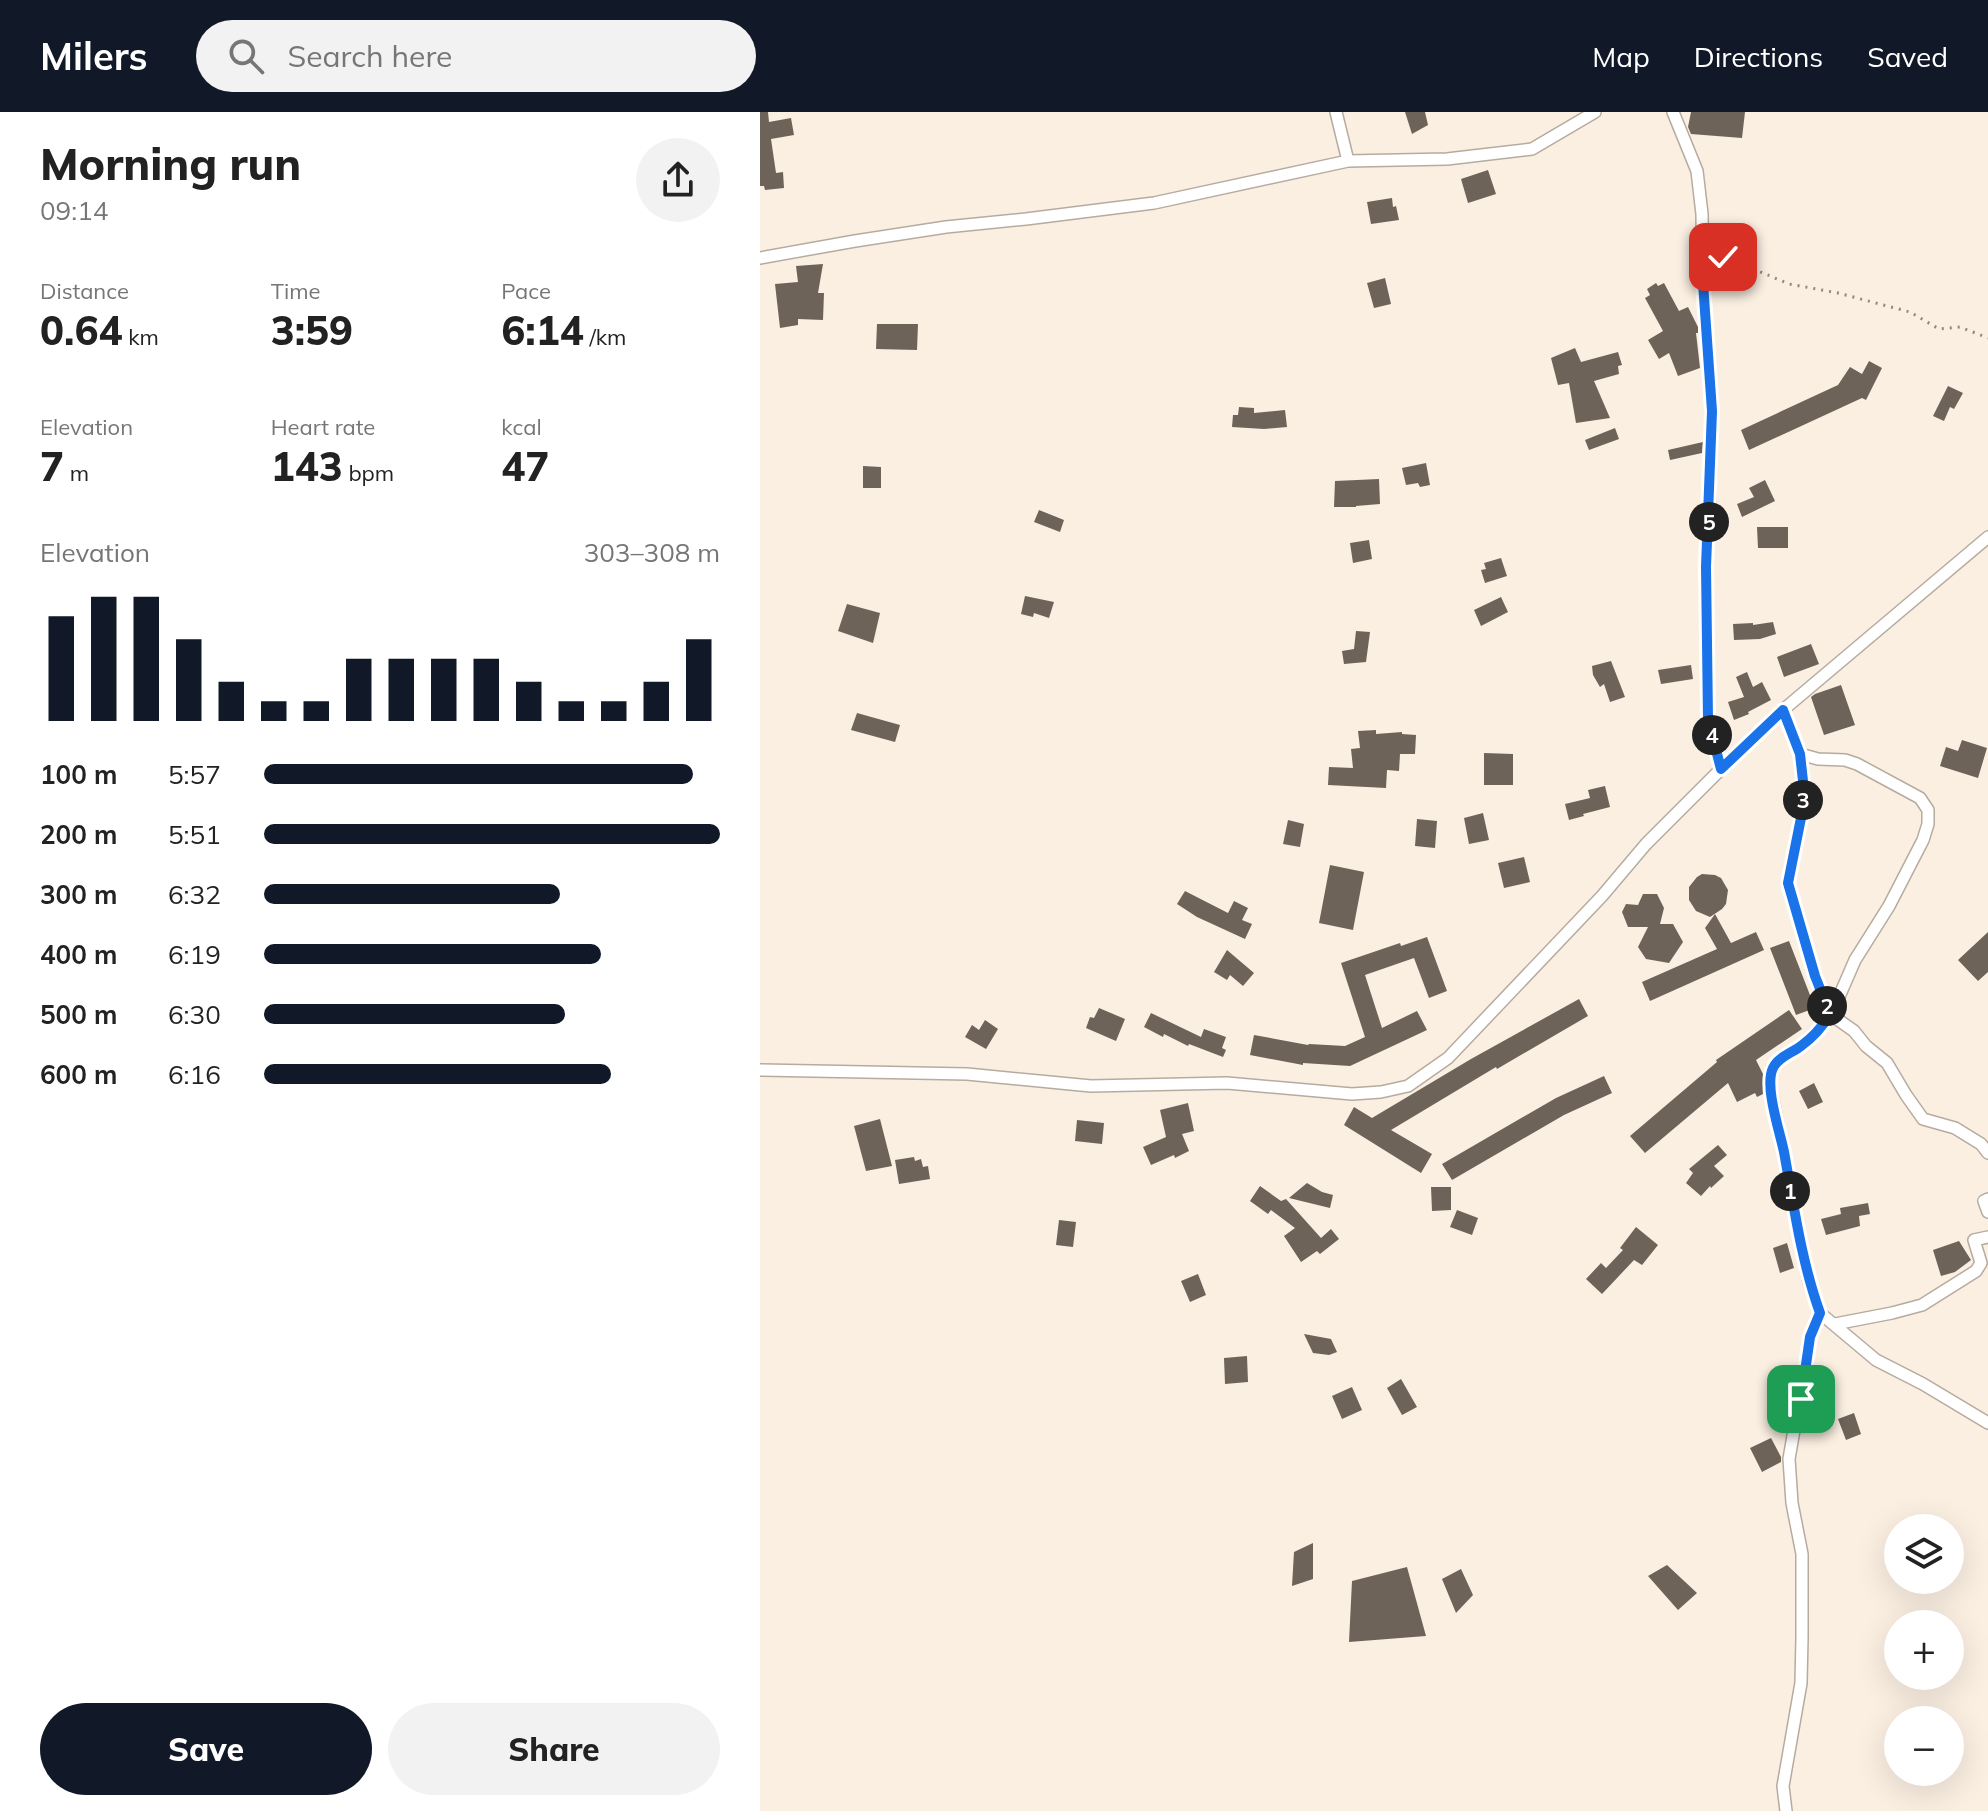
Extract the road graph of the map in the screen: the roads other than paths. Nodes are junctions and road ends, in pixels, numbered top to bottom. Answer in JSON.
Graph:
{"nodes":[{"id":1,"x":1336,"y":112,"type":"edge"},
{"id":2,"x":1595,"y":112,"type":"edge"},
{"id":3,"x":1673,"y":112,"type":"edge"},
{"id":4,"x":1348,"y":161,"type":"junction"},
{"id":5,"x":760,"y":258,"type":"edge"},
{"id":6,"x":1988,"y":537,"type":"edge"},
{"id":7,"x":1783,"y":710,"type":"junction"},
{"id":8,"x":1721,"y":769,"type":"junction"},
{"id":9,"x":1830,"y":1014,"type":"junction"},
{"id":10,"x":760,"y":1070,"type":"edge"},
{"id":11,"x":1988,"y":1153,"type":"edge"},
{"id":12,"x":1988,"y":1199,"type":"edge"},
{"id":13,"x":1988,"y":1212,"type":"edge"},
{"id":14,"x":1988,"y":1237,"type":"edge"},
{"id":15,"x":1820,"y":1313,"type":"junction"},
{"id":16,"x":1835,"y":1324,"type":"junction"},
{"id":17,"x":1988,"y":1423,"type":"edge"},
{"id":18,"x":1786,"y":1811,"type":"edge"}],
"edges":[{"from":1,"to":4,"type":"street"},
{"from":2,"to":4,"type":"street"},
{"from":3,"to":8,"type":"street"},
{"from":4,"to":5,"type":"street"},
{"from":6,"to":7,"type":"street"},
{"from":7,"to":8,"type":"street"},
{"from":7,"to":9,"type":"street"},
{"from":8,"to":10,"type":"street"},
{"from":9,"to":11,"type":"street"},
{"from":9,"to":15,"type":"street"},
{"from":12,"to":13,"type":"street"},
{"from":14,"to":16,"type":"street"},
{"from":15,"to":16,"type":"street"},
{"from":15,"to":18,"type":"street"},
{"from":16,"to":17,"type":"street"}]}
